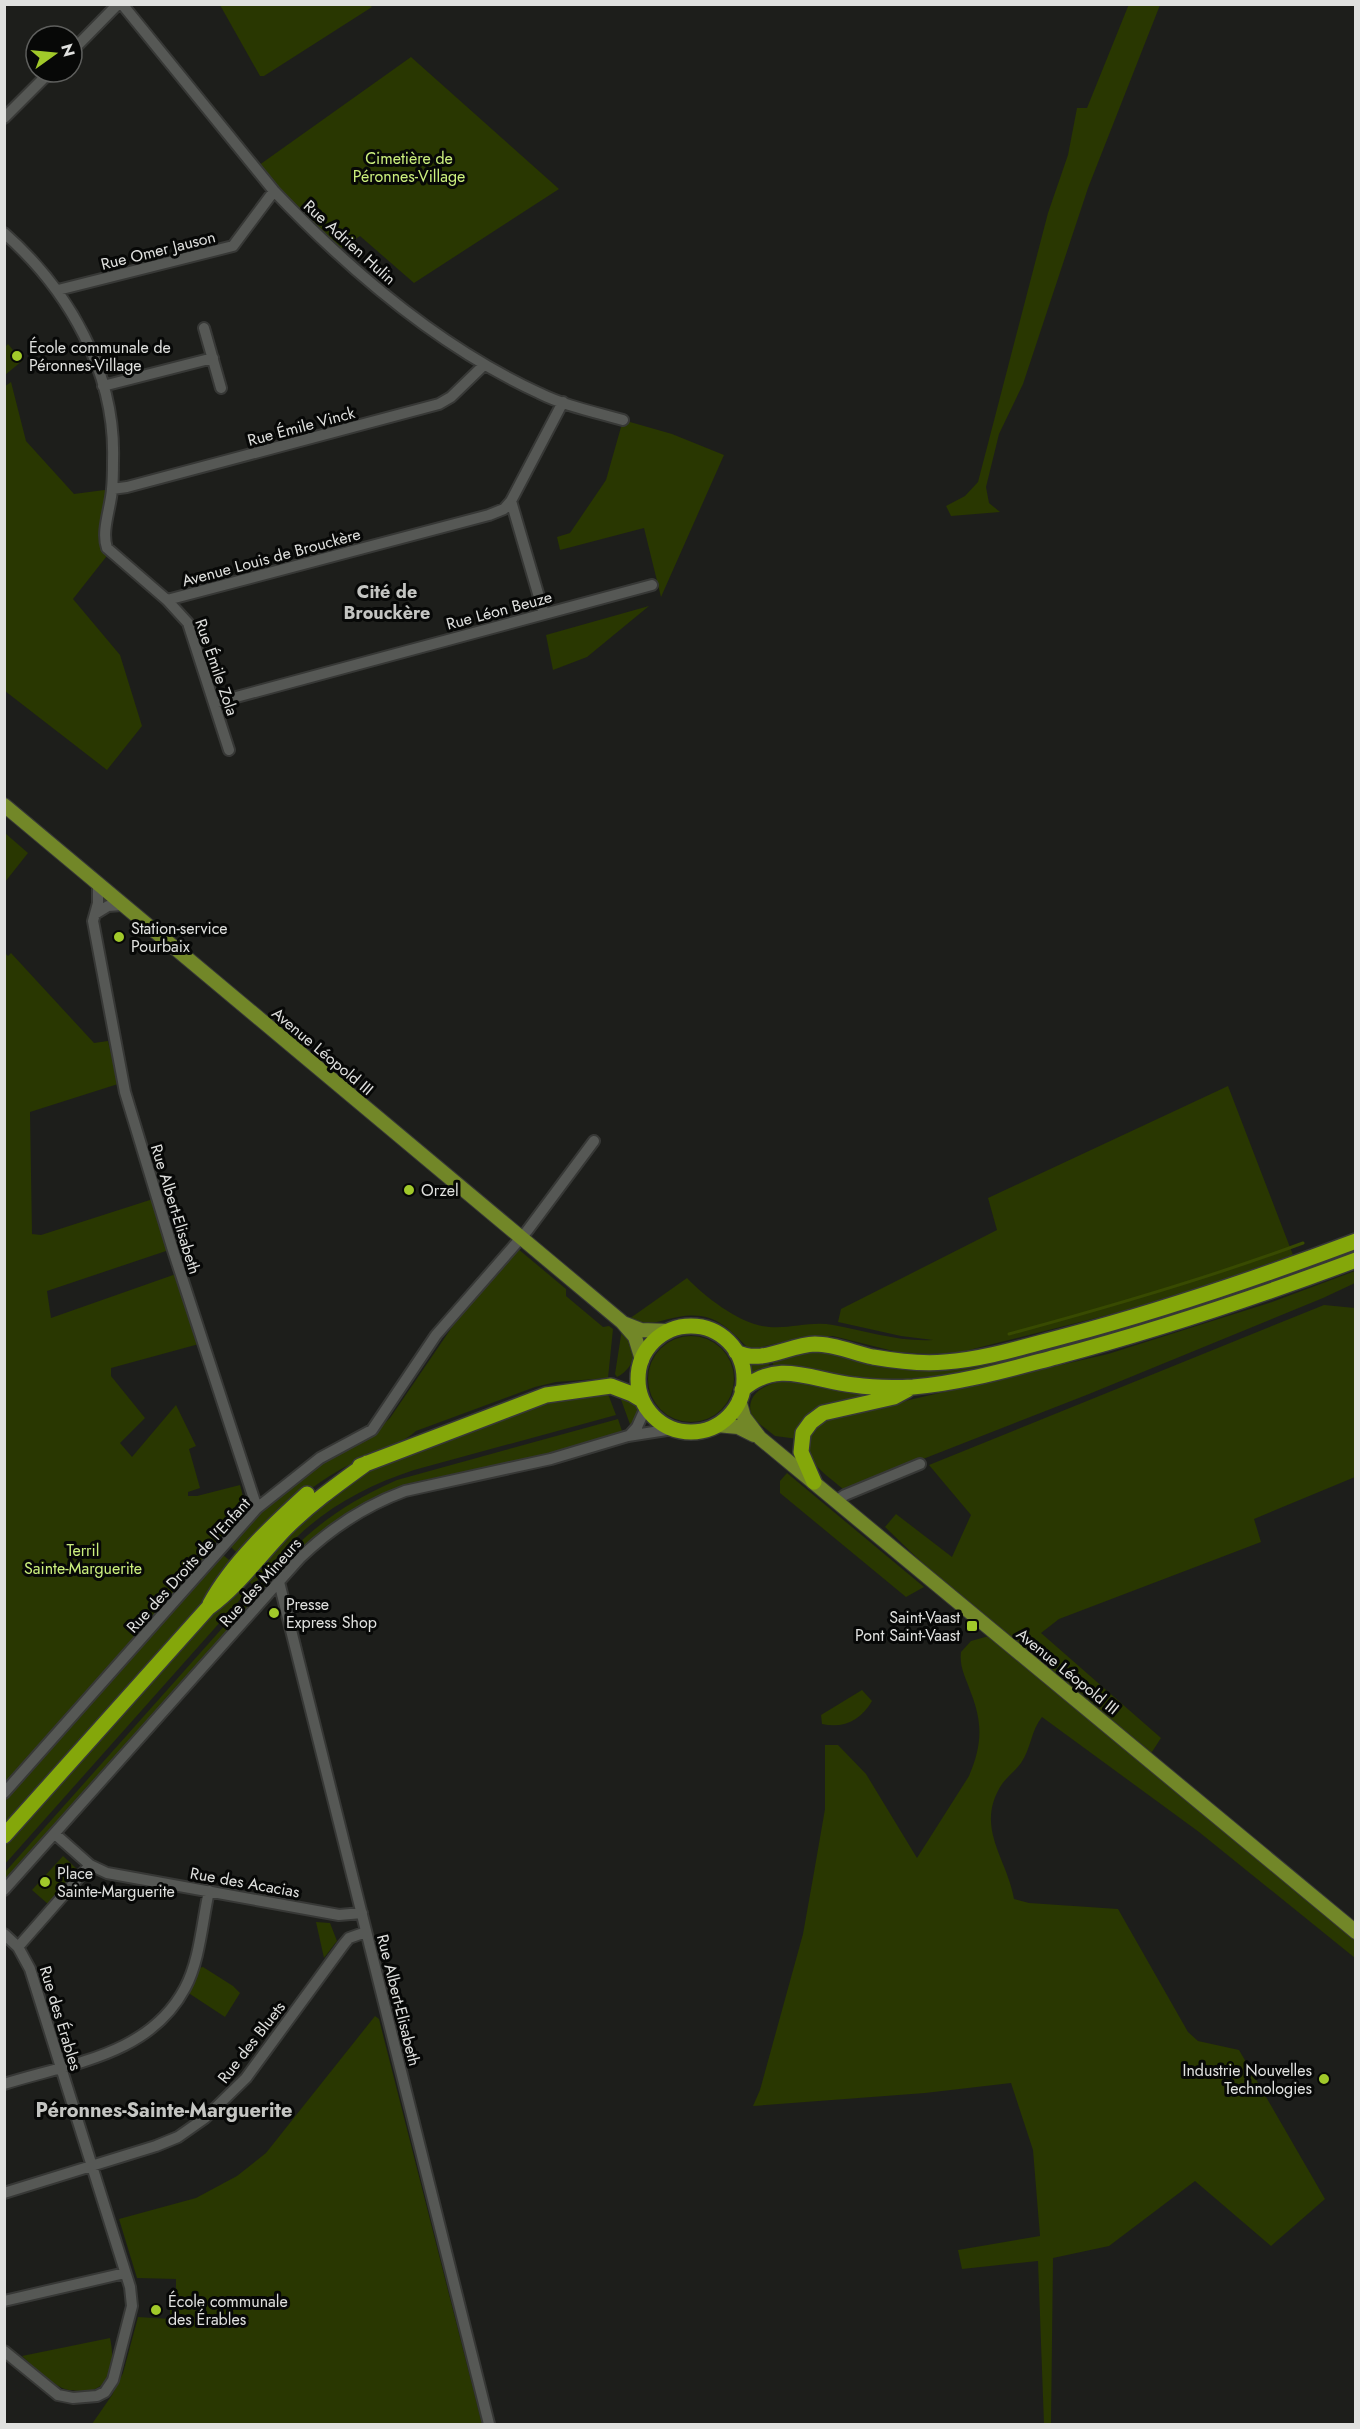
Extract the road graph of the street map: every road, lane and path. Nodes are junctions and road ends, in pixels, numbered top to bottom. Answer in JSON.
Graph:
{"nodes":[{"id":1,"x":120,"y":4,"type":"edge"},
{"id":2,"x":84,"y":39,"type":"edge"},
{"id":3,"x":38,"y":84,"type":"edge"},
{"id":4,"x":4,"y":118,"type":"edge"},
{"id":5,"x":274,"y":191,"type":"junction"},
{"id":6,"x":4,"y":233,"type":"edge"},
{"id":7,"x":58,"y":290,"type":"junction"},
{"id":8,"x":204,"y":328,"type":"dead end"},
{"id":9,"x":213,"y":358,"type":"junction"},
{"id":10,"x":484,"y":365,"type":"junction"},
{"id":11,"x":103,"y":386,"type":"junction"},
{"id":12,"x":221,"y":388,"type":"dead end"},
{"id":13,"x":563,"y":402,"type":"junction"},
{"id":14,"x":622,"y":420,"type":"dead end"},
{"id":15,"x":112,"y":489,"type":"junction"},
{"id":16,"x":511,"y":501,"type":"junction"},
{"id":17,"x":652,"y":585,"type":"dead end"},
{"id":18,"x":167,"y":600,"type":"junction"},
{"id":19,"x":544,"y":614,"type":"junction"},
{"id":20,"x":214,"y":703,"type":"junction"},
{"id":21,"x":229,"y":750,"type":"dead end"},
{"id":22,"x":4,"y":805,"type":"edge"},
{"id":23,"x":98,"y":884,"type":"junction"},
{"id":24,"x":122,"y":905,"type":"junction"},
{"id":25,"x":95,"y":914,"type":"junction"},
{"id":26,"x":594,"y":1141,"type":"dead end"},
{"id":27,"x":521,"y":1237,"type":"junction"},
{"id":28,"x":1356,"y":1242,"type":"edge"},
{"id":29,"x":1356,"y":1260,"type":"edge"},
{"id":30,"x":622,"y":1322,"type":"junction"},
{"id":31,"x":668,"y":1331,"type":"junction"},
{"id":32,"x":736,"y":1352,"type":"junction"},
{"id":33,"x":641,"y":1363,"type":"junction"},
{"id":34,"x":611,"y":1386,"type":"junction"},
{"id":35,"x":914,"y":1387,"type":"junction"},
{"id":36,"x":740,"y":1395,"type":"junction"},
{"id":37,"x":644,"y":1404,"type":"junction"},
{"id":38,"x":717,"y":1425,"type":"junction"},
{"id":39,"x":673,"y":1429,"type":"junction"},
{"id":40,"x":628,"y":1436,"type":"junction"},
{"id":41,"x":760,"y":1438,"type":"junction"},
{"id":42,"x":920,"y":1464,"type":"dead end"},
{"id":43,"x":814,"y":1482,"type":"junction"},
{"id":44,"x":836,"y":1501,"type":"junction"},
{"id":45,"x":257,"y":1508,"type":"junction"},
{"id":46,"x":279,"y":1582,"type":"junction"},
{"id":47,"x":4,"y":1793,"type":"edge"},
{"id":48,"x":55,"y":1834,"type":"junction"},
{"id":49,"x":4,"y":1836,"type":"edge"},
{"id":50,"x":90,"y":1865,"type":"junction"},
{"id":51,"x":4,"y":1890,"type":"edge"},
{"id":52,"x":209,"y":1891,"type":"junction"},
{"id":53,"x":362,"y":1913,"type":"junction"},
{"id":54,"x":366,"y":1932,"type":"junction"},
{"id":55,"x":1356,"y":1932,"type":"edge"},
{"id":56,"x":4,"y":1934,"type":"edge"},
{"id":57,"x":18,"y":1947,"type":"junction"},
{"id":58,"x":60,"y":2068,"type":"junction"},
{"id":59,"x":4,"y":2084,"type":"edge"},
{"id":60,"x":92,"y":2166,"type":"junction"},
{"id":61,"x":4,"y":2193,"type":"edge"},
{"id":62,"x":125,"y":2273,"type":"junction"},
{"id":63,"x":4,"y":2301,"type":"edge"},
{"id":64,"x":4,"y":2351,"type":"edge"},
{"id":65,"x":489,"y":2424,"type":"edge"}],
"edges":[{"from":1,"to":2,"type":"street"},
{"from":1,"to":5,"type":"street","name":"Rue Adrien Hulin"},
{"from":3,"to":4,"type":"street"},
{"from":5,"to":7,"type":"street","name":"Rue Omer Jauson"},
{"from":5,"to":10,"type":"street","name":"Rue Adrien Hulin"},
{"from":6,"to":7,"type":"street","name":"Avenue Louis de Brouckère"},
{"from":7,"to":11,"type":"street","name":"Avenue Louis de Brouckère"},
{"from":8,"to":9,"type":"street"},
{"from":9,"to":11,"type":"street"},
{"from":9,"to":12,"type":"street"},
{"from":10,"to":13,"type":"street","name":"Rue Adrien Hulin"},
{"from":10,"to":15,"type":"street","name":"Rue Émile Vinck"},
{"from":11,"to":15,"type":"street","name":"Avenue Louis de Brouckère"},
{"from":13,"to":14,"type":"street","name":"Rue Adrien Hulin"},
{"from":13,"to":16,"type":"street"},
{"from":15,"to":18,"type":"street","name":"Avenue Louis de Brouckère"},
{"from":16,"to":18,"type":"street","name":"Avenue Louis de Brouckère"},
{"from":16,"to":19,"type":"street"},
{"from":17,"to":19,"type":"street","name":"Rue Léon Beuze"},
{"from":18,"to":20,"type":"street","name":"Rue Émile Zola"},
{"from":19,"to":20,"type":"street","name":"Rue Léon Beuze"},
{"from":20,"to":21,"type":"street","name":"Rue Émile Zola"},
{"from":22,"to":23,"type":"main road","name":"Avenue Léopold III"},
{"from":23,"to":24,"type":"main road","name":"Avenue Léopold III"},
{"from":23,"to":25,"type":"street","name":"Rue Albert-Elisabeth"},
{"from":24,"to":25,"type":"street"},
{"from":24,"to":27,"type":"main road","name":"Avenue Léopold III"},
{"from":25,"to":45,"type":"street","name":"Rue Albert-Elisabeth"},
{"from":26,"to":27,"type":"street","name":"Rue des Droits de l'Enfant"},
{"from":27,"to":30,"type":"main road","name":"Avenue Léopold III"},
{"from":27,"to":45,"type":"street","name":"Rue des Droits de l'Enfant"},
{"from":28,"to":32,"type":"highway"},
{"from":29,"to":35,"type":"highway"},
{"from":30,"to":31,"type":"main road","name":"Avenue Léopold III"},
{"from":30,"to":33,"type":"main road","name":"Avenue Léopold III"},
{"from":31,"to":32,"type":"highway"},
{"from":31,"to":33,"type":"highway"},
{"from":32,"to":36,"type":"highway"},
{"from":33,"to":34,"type":"highway"},
{"from":33,"to":37,"type":"highway"},
{"from":34,"to":37,"type":"highway"},
{"from":34,"to":49,"type":"highway"},
{"from":35,"to":36,"type":"highway"},
{"from":35,"to":43,"type":"highway"},
{"from":36,"to":38,"type":"highway"},
{"from":36,"to":41,"type":"main road","name":"Avenue Léopold III"},
{"from":37,"to":39,"type":"highway"},
{"from":37,"to":40,"type":"street"},
{"from":38,"to":39,"type":"highway"},
{"from":38,"to":41,"type":"main road","name":"Avenue Léopold III"},
{"from":39,"to":40,"type":"street","name":"Rue des Mineurs"},
{"from":40,"to":46,"type":"street","name":"Rue des Mineurs"},
{"from":41,"to":43,"type":"main road","name":"Avenue Léopold III"},
{"from":42,"to":44,"type":"street"},
{"from":43,"to":44,"type":"main road","name":"Avenue Léopold III"},
{"from":44,"to":55,"type":"main road","name":"Avenue Léopold III"},
{"from":45,"to":47,"type":"street","name":"Rue des Droits de l'Enfant"},
{"from":46,"to":48,"type":"street","name":"Rue des Mineurs"},
{"from":46,"to":53,"type":"street","name":"Rue Albert-Elisabeth"},
{"from":48,"to":50,"type":"street"},
{"from":48,"to":51,"type":"street","name":"Rue des Mineurs"},
{"from":50,"to":52,"type":"street","name":"Rue des Acacias"},
{"from":50,"to":57,"type":"street"},
{"from":52,"to":53,"type":"street","name":"Rue des Acacias"},
{"from":52,"to":58,"type":"street"},
{"from":53,"to":54,"type":"street","name":"Rue Albert-Elisabeth"},
{"from":54,"to":60,"type":"street","name":"Rue des Bluets"},
{"from":54,"to":65,"type":"street","name":"Rue Albert-Elisabeth"},
{"from":56,"to":57,"type":"street"},
{"from":57,"to":58,"type":"street","name":"Rue des Érables"},
{"from":58,"to":59,"type":"street"},
{"from":58,"to":60,"type":"street","name":"Rue des Érables"},
{"from":60,"to":61,"type":"street","name":"Rue des Bluets"},
{"from":60,"to":62,"type":"street","name":"Rue des Érables"},
{"from":62,"to":63,"type":"street"},
{"from":62,"to":64,"type":"street","name":"Rue des Érables"}]}
